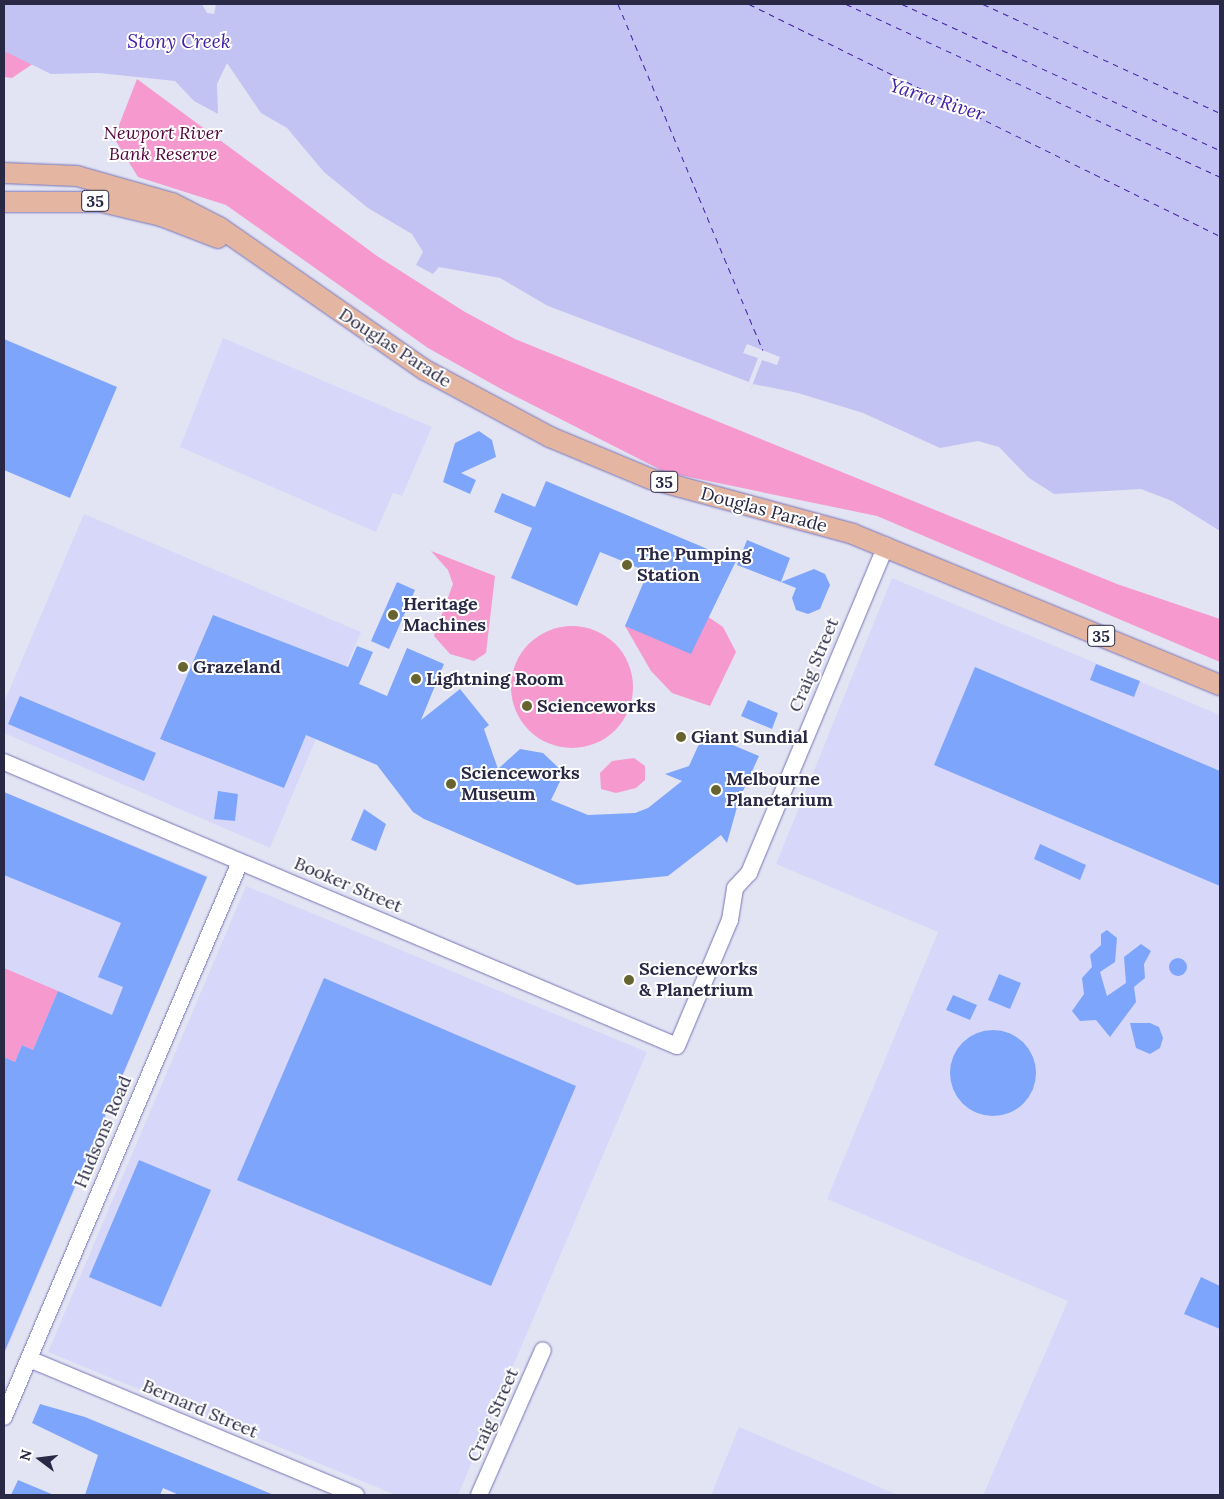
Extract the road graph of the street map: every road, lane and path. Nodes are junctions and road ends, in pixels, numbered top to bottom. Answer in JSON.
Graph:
{"nodes":[{"id":1,"x":4,"y":173,"type":"edge"},
{"id":2,"x":4,"y":202,"type":"edge"},
{"id":3,"x":250,"y":251,"type":"junction"},
{"id":4,"x":886,"y":546,"type":"junction"},
{"id":5,"x":1220,"y":685,"type":"edge"},
{"id":6,"x":4,"y":762,"type":"edge"},
{"id":7,"x":240,"y":862,"type":"junction"},
{"id":8,"x":677,"y":1046,"type":"joint"},
{"id":9,"x":543,"y":1350,"type":"dead end"},
{"id":10,"x":29,"y":1359,"type":"junction"},
{"id":11,"x":4,"y":1417,"type":"edge"},
{"id":12,"x":356,"y":1495,"type":"edge"},
{"id":13,"x":479,"y":1495,"type":"edge"}],
"edges":[{"from":1,"to":3,"type":"main road","name":"Douglas Parade","number":"35"},
{"from":2,"to":3,"type":"main road","name":"Douglas Parade","number":"35"},
{"from":3,"to":4,"type":"main road","name":"Douglas Parade","number":"35"},
{"from":4,"to":5,"type":"main road","name":"Douglas Parade","number":"35"},
{"from":4,"to":8,"type":"street","name":"Craig Street"},
{"from":6,"to":7,"type":"street","name":"Booker Street"},
{"from":7,"to":8,"type":"street","name":"Booker Street"},
{"from":7,"to":10,"type":"street","name":"Hudsons Road"},
{"from":9,"to":13,"type":"street","name":"Craig Street"},
{"from":10,"to":11,"type":"street","name":"Hudsons Road"},
{"from":10,"to":12,"type":"street","name":"Bernard Street"}]}
